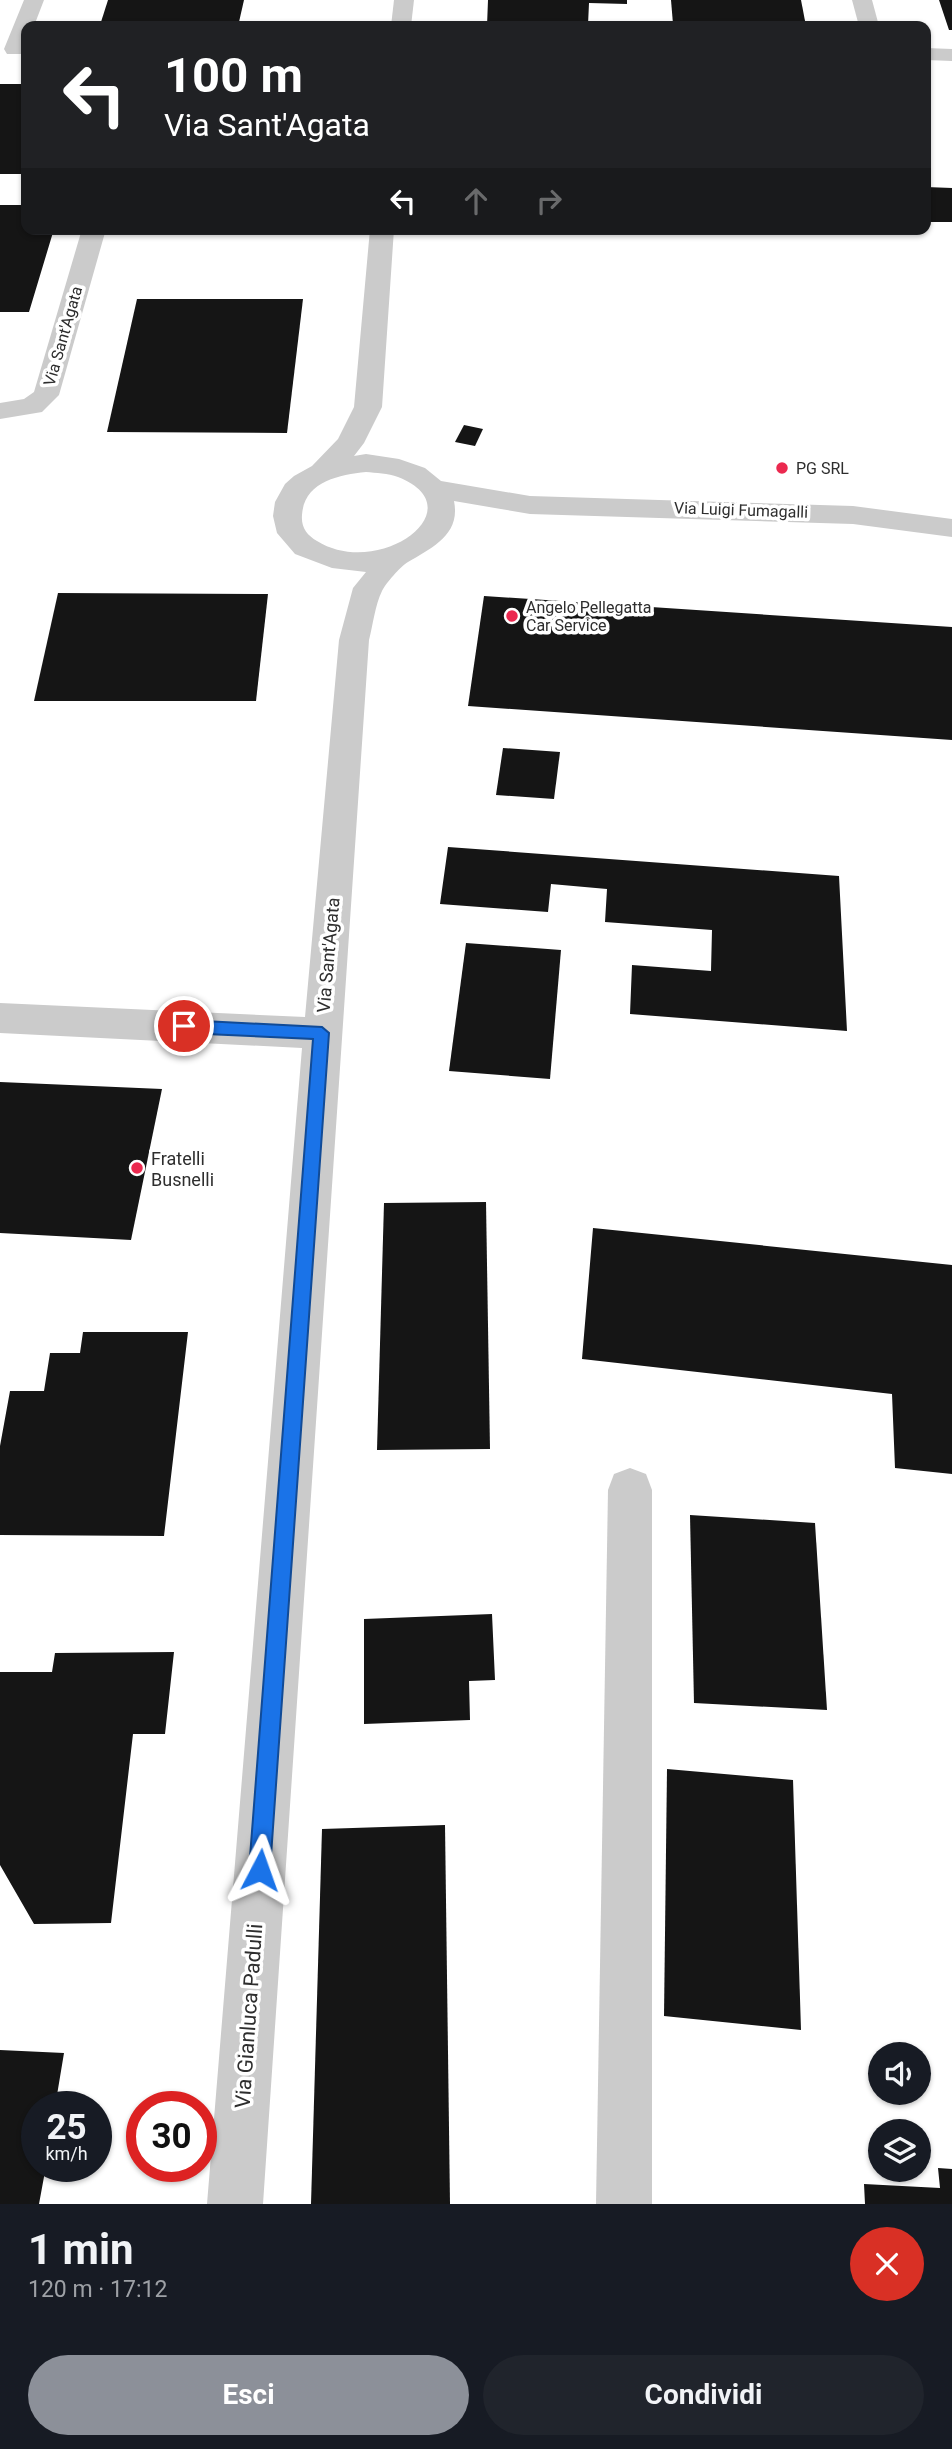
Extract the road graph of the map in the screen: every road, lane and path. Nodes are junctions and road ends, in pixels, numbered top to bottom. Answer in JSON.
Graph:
{"nodes":[{"id":1,"x":34,"y":0,"type":"edge"},
{"id":2,"x":404,"y":0,"type":"edge"},
{"id":3,"x":862,"y":0,"type":"edge"},
{"id":4,"x":25,"y":21,"type":"edge"},
{"id":5,"x":402,"y":21,"type":"edge"},
{"id":6,"x":868,"y":21,"type":"edge"},
{"id":7,"x":21,"y":32,"type":"edge"},
{"id":8,"x":14,"y":49,"type":"edge"},
{"id":9,"x":931,"y":54,"type":"edge"},
{"id":10,"x":952,"y":55,"type":"edge"},
{"id":11,"x":92,"y":235,"type":"edge"},
{"id":12,"x":382,"y":235,"type":"edge"},
{"id":13,"x":368,"y":407,"type":"junction"},
{"id":14,"x":0,"y":411,"type":"edge"},
{"id":15,"x":323,"y":471,"type":"junction"},
{"id":16,"x":428,"y":484,"type":"junction"},
{"id":17,"x":530,"y":505,"type":"junction"},
{"id":18,"x":438,"y":527,"type":"junction"},
{"id":19,"x":952,"y":528,"type":"edge"},
{"id":20,"x":315,"y":553,"type":"junction"},
{"id":21,"x":395,"y":557,"type":"junction"},
{"id":22,"x":354,"y":640,"type":"junction"},
{"id":23,"x":0,"y":1017,"type":"edge"},
{"id":24,"x":322,"y":1033,"type":"junction"},
{"id":25,"x":630,"y":1490,"type":"dead end"},
{"id":26,"x":235,"y":2204,"type":"edge"},
{"id":27,"x":624,"y":2204,"type":"edge"}],
"edges":[{"from":1,"to":4,"type":"street"},
{"from":2,"to":5,"type":"street"},
{"from":3,"to":6,"type":"street"},
{"from":7,"to":8,"type":"street"},
{"from":9,"to":10,"type":"street"},
{"from":11,"to":14,"type":"street","name":"Via Sant'Agata"},
{"from":12,"to":13,"type":"street"},
{"from":13,"to":15,"type":"street"},
{"from":13,"to":16,"type":"street"},
{"from":15,"to":16,"type":"street"},
{"from":15,"to":20,"type":"street"},
{"from":16,"to":17,"type":"street","name":"Via Luigi Fumagalli"},
{"from":16,"to":18,"type":"street"},
{"from":17,"to":18,"type":"street","name":"Via Luigi Fumagalli"},
{"from":17,"to":19,"type":"street","name":"Via Luigi Fumagalli"},
{"from":18,"to":21,"type":"street"},
{"from":20,"to":21,"type":"street"},
{"from":20,"to":22,"type":"street"},
{"from":21,"to":22,"type":"street"},
{"from":22,"to":24,"type":"street","name":"Via Sant'Agata"},
{"from":23,"to":24,"type":"street","name":"Via Sant'Agata"},
{"from":24,"to":26,"type":"street","name":"Via Gianluca Padulli"},
{"from":25,"to":27,"type":"street"}]}
